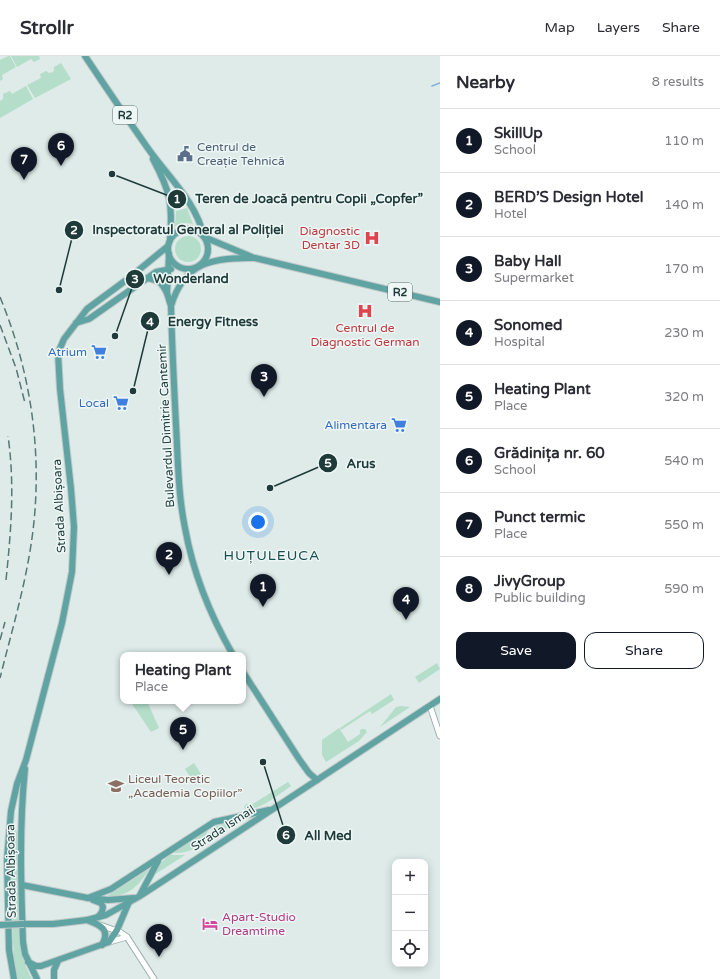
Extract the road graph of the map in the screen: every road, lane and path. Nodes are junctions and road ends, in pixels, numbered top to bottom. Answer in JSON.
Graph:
{"nodes":[{"id":1,"x":85,"y":56,"type":"edge"},
{"id":2,"x":148,"y":148,"type":"junction"},
{"id":3,"x":204,"y":237,"type":"junction"},
{"id":4,"x":169,"y":243,"type":"junction"},
{"id":5,"x":169,"y":254,"type":"junction"},
{"id":6,"x":255,"y":258,"type":"junction"},
{"id":7,"x":200,"y":266,"type":"junction"},
{"id":8,"x":180,"y":268,"type":"junction"},
{"id":9,"x":168,"y":269,"type":"junction"},
{"id":10,"x":148,"y":278,"type":"junction"},
{"id":11,"x":167,"y":293,"type":"junction"},
{"id":12,"x":440,"y":302,"type":"edge"},
{"id":13,"x":171,"y":306,"type":"junction"},
{"id":14,"x":76,"y":323,"type":"junction"},
{"id":15,"x":231,"y":652,"type":"edge"},
{"id":16,"x":246,"y":677,"type":"edge"},
{"id":17,"x":440,"y":699,"type":"edge"},
{"id":18,"x":430,"y":706,"type":"junction"},
{"id":19,"x":440,"y":736,"type":"edge"},
{"id":20,"x":26,"y":760,"type":"junction"},
{"id":21,"x":317,"y":780,"type":"junction"},
{"id":22,"x":273,"y":809,"type":"junction"},
{"id":23,"x":21,"y":830,"type":"junction"},
{"id":24,"x":9,"y":831,"type":"junction"},
{"id":25,"x":160,"y":858,"type":"junction"},
{"id":26,"x":22,"y":885,"type":"junction"},
{"id":27,"x":138,"y":897,"type":"junction"},
{"id":28,"x":88,"y":898,"type":"junction"},
{"id":29,"x":129,"y":902,"type":"junction"},
{"id":30,"x":96,"y":918,"type":"junction"},
{"id":31,"x":87,"y":920,"type":"junction"},
{"id":32,"x":0,"y":925,"type":"edge"},
{"id":33,"x":100,"y":925,"type":"junction"},
{"id":34,"x":117,"y":930,"type":"junction"},
{"id":35,"x":127,"y":937,"type":"junction"},
{"id":36,"x":109,"y":942,"type":"junction"},
{"id":37,"x":102,"y":945,"type":"junction"},
{"id":38,"x":58,"y":961,"type":"junction"},
{"id":39,"x":28,"y":962,"type":"junction"},
{"id":40,"x":14,"y":979,"type":"edge"},
{"id":41,"x":37,"y":979,"type":"edge"},
{"id":42,"x":54,"y":979,"type":"edge"},
{"id":43,"x":154,"y":979,"type":"edge"}],
"edges":[{"from":1,"to":2,"type":"main road","number":"R2"},
{"from":2,"to":3,"type":"main road","number":"R2"},
{"from":2,"to":4,"type":"main road","number":"R2"},
{"from":3,"to":4,"type":"main road"},
{"from":3,"to":6,"type":"main road","number":"R2"},
{"from":3,"to":7,"type":"main road"},
{"from":4,"to":5,"type":"main road"},
{"from":4,"to":14,"type":"main road","name":"Strada Albișoara"},
{"from":5,"to":8,"type":"main road"},
{"from":5,"to":9,"type":"main road","name":"Bulevardul Dimitrie Cantemir"},
{"from":6,"to":7,"type":"main road","number":"R2"},
{"from":6,"to":12,"type":"main road","number":"R2"},
{"from":7,"to":8,"type":"main road"},
{"from":7,"to":13,"type":"main road","name":"Bulevardul Dimitrie Cantemir"},
{"from":8,"to":9,"type":"main road"},
{"from":9,"to":10,"type":"main road"},
{"from":9,"to":11,"type":"main road","name":"Bulevardul Dimitrie Cantemir"},
{"from":10,"to":11,"type":"main road"},
{"from":10,"to":14,"type":"main road"},
{"from":11,"to":13,"type":"main road","name":"Bulevardul Dimitrie Cantemir"},
{"from":13,"to":15,"type":"main road","name":"Bulevardul Dimitrie Cantemir"},
{"from":14,"to":20,"type":"main road","name":"Strada Albișoara"},
{"from":16,"to":21,"type":"main road"},
{"from":17,"to":18,"type":"main road","name":"Strada Ismail"},
{"from":18,"to":19,"type":"street"},
{"from":18,"to":21,"type":"main road","name":"Strada Ismail"},
{"from":20,"to":23,"type":"main road","name":"Strada Albișoara"},
{"from":20,"to":24,"type":"main road","name":"Strada Albișoara"},
{"from":21,"to":22,"type":"main road","name":"Strada Ismail"},
{"from":22,"to":25,"type":"main road"},
{"from":22,"to":27,"type":"main road","name":"Strada Ismail"},
{"from":23,"to":24,"type":"main road"},
{"from":23,"to":26,"type":"main road","name":"Strada Albișoara"},
{"from":24,"to":40,"type":"main road","name":"Strada Albișoara"},
{"from":25,"to":27,"type":"main road"},
{"from":25,"to":28,"type":"main road"},
{"from":26,"to":28,"type":"main road"},
{"from":26,"to":39,"type":"main road","name":"Strada Albișoara"},
{"from":27,"to":28,"type":"main road"},
{"from":27,"to":29,"type":"main road","name":"Strada Ismail"},
{"from":28,"to":30,"type":"main road"},
{"from":29,"to":30,"type":"main road","name":"Strada Ismail"},
{"from":29,"to":34,"type":"main road"},
{"from":30,"to":31,"type":"main road","name":"Strada Ismail"},
{"from":31,"to":32,"type":"main road","name":"Strada Ismail","bridge":true},
{"from":31,"to":33,"type":"main road"},
{"from":33,"to":34,"type":"street"},
{"from":33,"to":37,"type":"main road"},
{"from":34,"to":35,"type":"street"},
{"from":34,"to":36,"type":"main road"},
{"from":35,"to":36,"type":"street"},
{"from":35,"to":43,"type":"street"},
{"from":36,"to":37,"type":"main road"},
{"from":37,"to":38,"type":"main road"},
{"from":38,"to":39,"type":"main road"},
{"from":38,"to":42,"type":"main road"},
{"from":39,"to":41,"type":"main road","name":"Strada Albișoara"}]}
